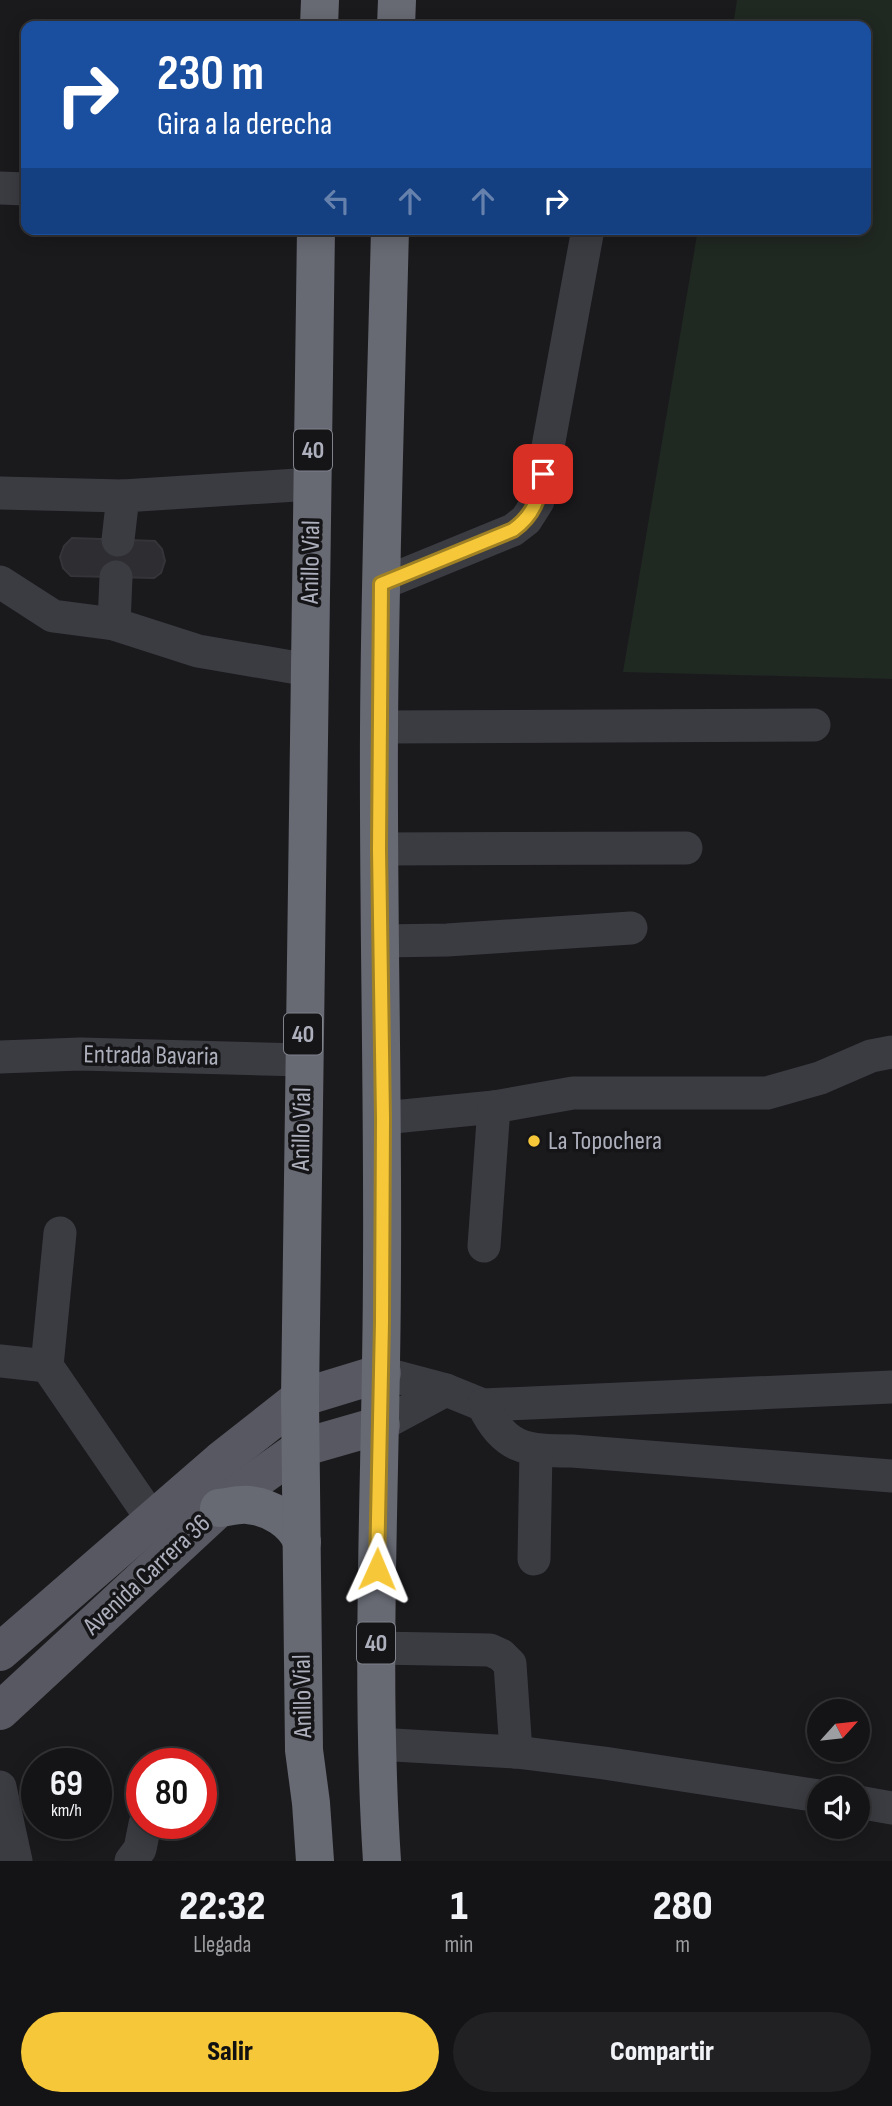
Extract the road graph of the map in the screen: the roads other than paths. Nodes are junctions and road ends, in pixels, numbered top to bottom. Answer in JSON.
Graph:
{"nodes":[{"id":1,"x":320,"y":0,"type":"edge"},
{"id":2,"x":397,"y":0,"type":"edge"},
{"id":3,"x":319,"y":21,"type":"edge"},
{"id":4,"x":396,"y":21,"type":"edge"},
{"id":5,"x":0,"y":188,"type":"edge"},
{"id":6,"x":21,"y":189,"type":"edge"},
{"id":7,"x":316,"y":235,"type":"edge"},
{"id":8,"x":390,"y":235,"type":"edge"},
{"id":9,"x":587,"y":235,"type":"edge"},
{"id":10,"x":312,"y":484,"type":"junction"},
{"id":11,"x":0,"y":493,"type":"edge"},
{"id":12,"x":123,"y":496,"type":"junction"},
{"id":13,"x":118,"y":540,"type":"dead end"},
{"id":14,"x":116,"y":577,"type":"dead end"},
{"id":15,"x":0,"y":582,"type":"edge"},
{"id":16,"x":381,"y":584,"type":"junction"},
{"id":17,"x":114,"y":624,"type":"junction"},
{"id":18,"x":309,"y":670,"type":"junction"},
{"id":19,"x":814,"y":725,"type":"dead end"},
{"id":20,"x":379,"y":727,"type":"junction"},
{"id":21,"x":686,"y":848,"type":"dead end"},
{"id":22,"x":379,"y":849,"type":"junction"},
{"id":23,"x":631,"y":928,"type":"dead end"},
{"id":24,"x":380,"y":941,"type":"junction"},
{"id":25,"x":892,"y":1052,"type":"edge"},
{"id":26,"x":0,"y":1057,"type":"edge"},
{"id":27,"x":303,"y":1060,"type":"junction"},
{"id":28,"x":494,"y":1107,"type":"junction"},
{"id":29,"x":383,"y":1118,"type":"junction"},
{"id":30,"x":60,"y":1233,"type":"dead end"},
{"id":31,"x":484,"y":1246,"type":"dead end"},
{"id":32,"x":0,"y":1361,"type":"edge"},
{"id":33,"x":47,"y":1366,"type":"junction"},
{"id":34,"x":382,"y":1373,"type":"junction"},
{"id":35,"x":892,"y":1387,"type":"edge"},
{"id":36,"x":446,"y":1390,"type":"junction"},
{"id":37,"x":300,"y":1398,"type":"junction"},
{"id":38,"x":483,"y":1405,"type":"junction"},
{"id":39,"x":381,"y":1425,"type":"junction"},
{"id":40,"x":301,"y":1448,"type":"junction"},
{"id":41,"x":536,"y":1450,"type":"junction"},
{"id":42,"x":892,"y":1476,"type":"edge"},
{"id":43,"x":219,"y":1508,"type":"junction"},
{"id":44,"x":152,"y":1519,"type":"junction"},
{"id":45,"x":302,"y":1542,"type":"junction"},
{"id":46,"x":534,"y":1559,"type":"dead end"},
{"id":47,"x":376,"y":1648,"type":"junction"},
{"id":48,"x":0,"y":1652,"type":"edge"},
{"id":49,"x":0,"y":1711,"type":"edge"},
{"id":50,"x":377,"y":1744,"type":"junction"},
{"id":51,"x":516,"y":1752,"type":"junction"},
{"id":52,"x":0,"y":1787,"type":"edge"},
{"id":53,"x":807,"y":1794,"type":"edge"},
{"id":54,"x":870,"y":1804,"type":"edge"},
{"id":55,"x":892,"y":1808,"type":"edge"},
{"id":56,"x":142,"y":1839,"type":"edge"},
{"id":57,"x":16,"y":1861,"type":"edge"},
{"id":58,"x":131,"y":1861,"type":"edge"},
{"id":59,"x":315,"y":1861,"type":"edge"},
{"id":60,"x":382,"y":1861,"type":"edge"}],
"edges":[{"from":1,"to":3,"type":"highway"},
{"from":2,"to":4,"type":"highway"},
{"from":5,"to":6,"type":"lane"},
{"from":7,"to":10,"type":"highway","name":"Anillo Vial","number":"40"},
{"from":8,"to":16,"type":"highway","number":"40"},
{"from":9,"to":16,"type":"lane"},
{"from":10,"to":12,"type":"lane"},
{"from":10,"to":18,"type":"highway","name":"Anillo Vial","number":"40"},
{"from":11,"to":12,"type":"lane"},
{"from":12,"to":13,"type":"lane"},
{"from":14,"to":17,"type":"lane"},
{"from":15,"to":17,"type":"lane"},
{"from":16,"to":20,"type":"highway","number":"40"},
{"from":17,"to":18,"type":"lane"},
{"from":18,"to":27,"type":"highway","name":"Anillo Vial","number":"40"},
{"from":19,"to":20,"type":"lane"},
{"from":20,"to":22,"type":"highway","number":"40"},
{"from":21,"to":22,"type":"lane"},
{"from":22,"to":24,"type":"highway","number":"40"},
{"from":23,"to":24,"type":"lane"},
{"from":24,"to":29,"type":"highway","number":"40"},
{"from":25,"to":28,"type":"lane"},
{"from":26,"to":27,"type":"lane","name":"Entrada Bavaria"},
{"from":27,"to":37,"type":"highway","name":"Anillo Vial","number":"40"},
{"from":28,"to":29,"type":"lane"},
{"from":28,"to":31,"type":"lane"},
{"from":29,"to":34,"type":"highway","number":"40"},
{"from":30,"to":33,"type":"lane"},
{"from":32,"to":33,"type":"lane"},
{"from":33,"to":44,"type":"lane"},
{"from":34,"to":36,"type":"lane"},
{"from":34,"to":37,"type":"main road"},
{"from":34,"to":39,"type":"highway","number":"40"},
{"from":35,"to":38,"type":"lane"},
{"from":36,"to":38,"type":"lane"},
{"from":36,"to":39,"type":"lane"},
{"from":37,"to":40,"type":"highway","name":"Anillo Vial","number":"40"},
{"from":37,"to":44,"type":"main road","name":"Avenida Carrera 36"},
{"from":38,"to":41,"type":"lane"},
{"from":39,"to":40,"type":"main road"},
{"from":39,"to":47,"type":"highway","number":"40"},
{"from":40,"to":43,"type":"main road","name":"Avenida Carrera 36"},
{"from":40,"to":45,"type":"highway","name":"Anillo Vial","number":"40"},
{"from":41,"to":42,"type":"lane"},
{"from":41,"to":46,"type":"lane"},
{"from":43,"to":45,"type":"highway"},
{"from":43,"to":49,"type":"main road","name":"Avenida Carrera 36"},
{"from":44,"to":48,"type":"main road","name":"Avenida Carrera 36"},
{"from":45,"to":59,"type":"highway","name":"Anillo Vial","number":"40"},
{"from":47,"to":50,"type":"highway","number":"40"},
{"from":47,"to":51,"type":"lane"},
{"from":50,"to":51,"type":"lane"},
{"from":50,"to":60,"type":"highway","number":"40"},
{"from":51,"to":53,"type":"lane"},
{"from":52,"to":57,"type":"lane"},
{"from":54,"to":55,"type":"lane"},
{"from":56,"to":58,"type":"lane"}]}
